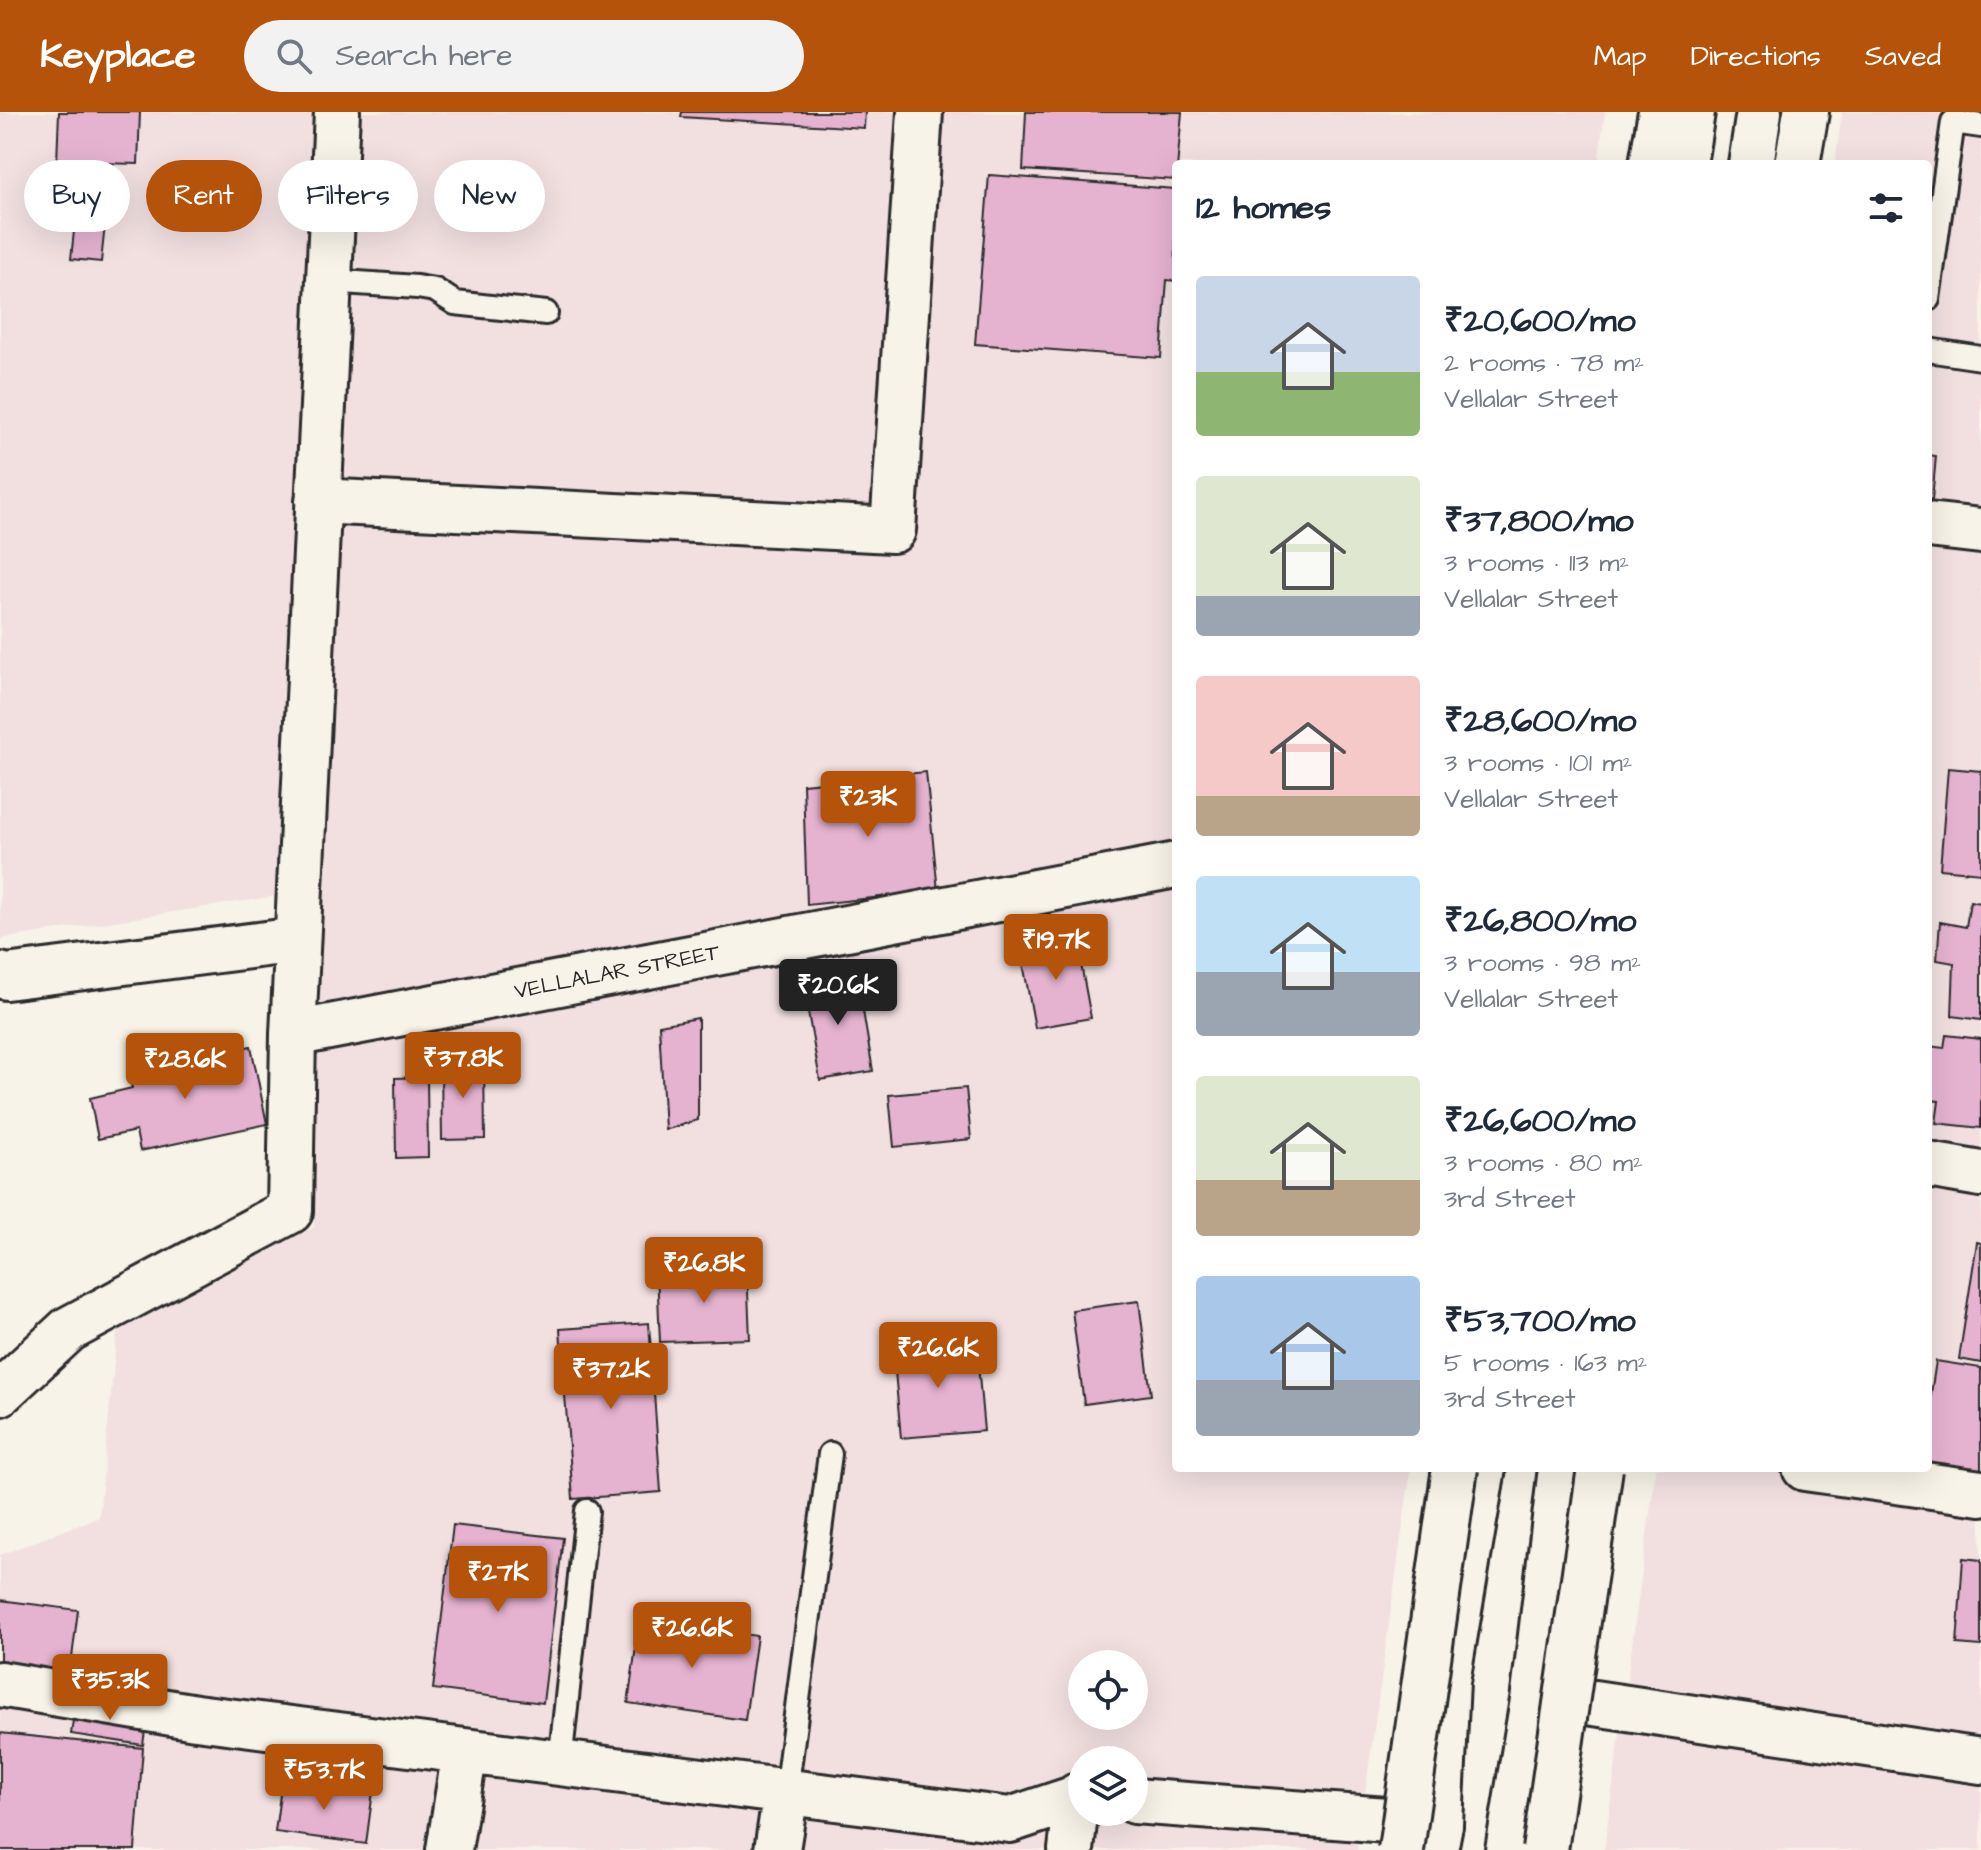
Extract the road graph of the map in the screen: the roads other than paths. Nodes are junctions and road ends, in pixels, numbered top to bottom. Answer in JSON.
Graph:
{"nodes":[{"id":1,"x":337,"y":112,"type":"edge"},
{"id":2,"x":920,"y":112,"type":"edge"},
{"id":3,"x":1661,"y":112,"type":"edge"},
{"id":4,"x":1692,"y":112,"type":"edge"},
{"id":5,"x":1759,"y":112,"type":"edge"},
{"id":6,"x":1806,"y":112,"type":"edge"},
{"id":7,"x":1954,"y":117,"type":"edge"},
{"id":8,"x":1981,"y":126,"type":"edge"},
{"id":9,"x":1653,"y":160,"type":"edge"},
{"id":10,"x":1685,"y":160,"type":"edge"},
{"id":11,"x":1752,"y":160,"type":"edge"},
{"id":12,"x":1798,"y":160,"type":"edge"},
{"id":13,"x":1932,"y":271,"type":"edge"},
{"id":14,"x":328,"y":281,"type":"junction"},
{"id":15,"x":546,"y":313,"type":"dead end"},
{"id":16,"x":1932,"y":351,"type":"edge"},
{"id":17,"x":1981,"y":358,"type":"edge"},
{"id":18,"x":318,"y":501,"type":"junction"},
{"id":19,"x":1932,"y":525,"type":"edge"},
{"id":20,"x":1981,"y":531,"type":"edge"},
{"id":21,"x":1172,"y":866,"type":"edge"},
{"id":22,"x":297,"y":940,"type":"junction"},
{"id":23,"x":0,"y":975,"type":"edge"},
{"id":24,"x":293,"y":1034,"type":"junction"},
{"id":25,"x":1932,"y":1166,"type":"edge"},
{"id":26,"x":1981,"y":1174,"type":"edge"},
{"id":27,"x":0,"y":1393,"type":"edge"},
{"id":28,"x":830,"y":1454,"type":"dead end"},
{"id":29,"x":1454,"y":1472,"type":"edge"},
{"id":30,"x":1482,"y":1472,"type":"edge"},
{"id":31,"x":1561,"y":1472,"type":"edge"},
{"id":32,"x":1599,"y":1472,"type":"edge"},
{"id":33,"x":1833,"y":1472,"type":"edge"},
{"id":34,"x":1981,"y":1493,"type":"edge"},
{"id":35,"x":587,"y":1511,"type":"dead end"},
{"id":36,"x":0,"y":1684,"type":"edge"},
{"id":37,"x":1534,"y":1694,"type":"junction"},
{"id":38,"x":465,"y":1751,"type":"junction"},
{"id":39,"x":1981,"y":1761,"type":"edge"},
{"id":40,"x":560,"y":1763,"type":"junction"},
{"id":41,"x":786,"y":1792,"type":"junction"},
{"id":42,"x":1068,"y":1800,"type":"edge"},
{"id":43,"x":1148,"y":1803,"type":"edge"},
{"id":44,"x":1075,"y":1826,"type":"edge"},
{"id":45,"x":1437,"y":1837,"type":"edge"},
{"id":46,"x":449,"y":1850,"type":"edge"},
{"id":47,"x":777,"y":1850,"type":"edge"},
{"id":48,"x":1071,"y":1850,"type":"edge"},
{"id":49,"x":1401,"y":1850,"type":"edge"},
{"id":50,"x":1508,"y":1850,"type":"edge"},
{"id":51,"x":1545,"y":1850,"type":"edge"}],
"edges":[{"from":1,"to":14,"type":"main road"},
{"from":2,"to":18,"type":"main road"},
{"from":3,"to":9,"type":"main road"},
{"from":4,"to":10,"type":"main road"},
{"from":5,"to":11,"type":"main road"},
{"from":6,"to":12,"type":"main road"},
{"from":7,"to":8,"type":"lane"},
{"from":7,"to":13,"type":"lane"},
{"from":14,"to":15,"type":"lane"},
{"from":14,"to":18,"type":"main road"},
{"from":16,"to":17,"type":"lane"},
{"from":18,"to":22,"type":"main road"},
{"from":19,"to":20,"type":"main road"},
{"from":21,"to":24,"type":"main road","name":"VELLALAR STREET"},
{"from":22,"to":23,"type":"main road"},
{"from":22,"to":24,"type":"main road"},
{"from":24,"to":27,"type":"main road"},
{"from":25,"to":26,"type":"main road"},
{"from":28,"to":41,"type":"lane"},
{"from":29,"to":49,"type":"main road","bridge":true},
{"from":30,"to":45,"type":"main road"},
{"from":31,"to":37,"type":"main road"},
{"from":32,"to":51,"type":"main road","bridge":true},
{"from":33,"to":34,"type":"main road"},
{"from":35,"to":40,"type":"lane"},
{"from":36,"to":38,"type":"main road"},
{"from":37,"to":39,"type":"main road"},
{"from":37,"to":50,"type":"main road"},
{"from":38,"to":40,"type":"main road"},
{"from":38,"to":46,"type":"main road"},
{"from":40,"to":41,"type":"main road"},
{"from":41,"to":42,"type":"main road"},
{"from":41,"to":47,"type":"main road"},
{"from":43,"to":45,"type":"main road"},
{"from":44,"to":48,"type":"main road"}]}
